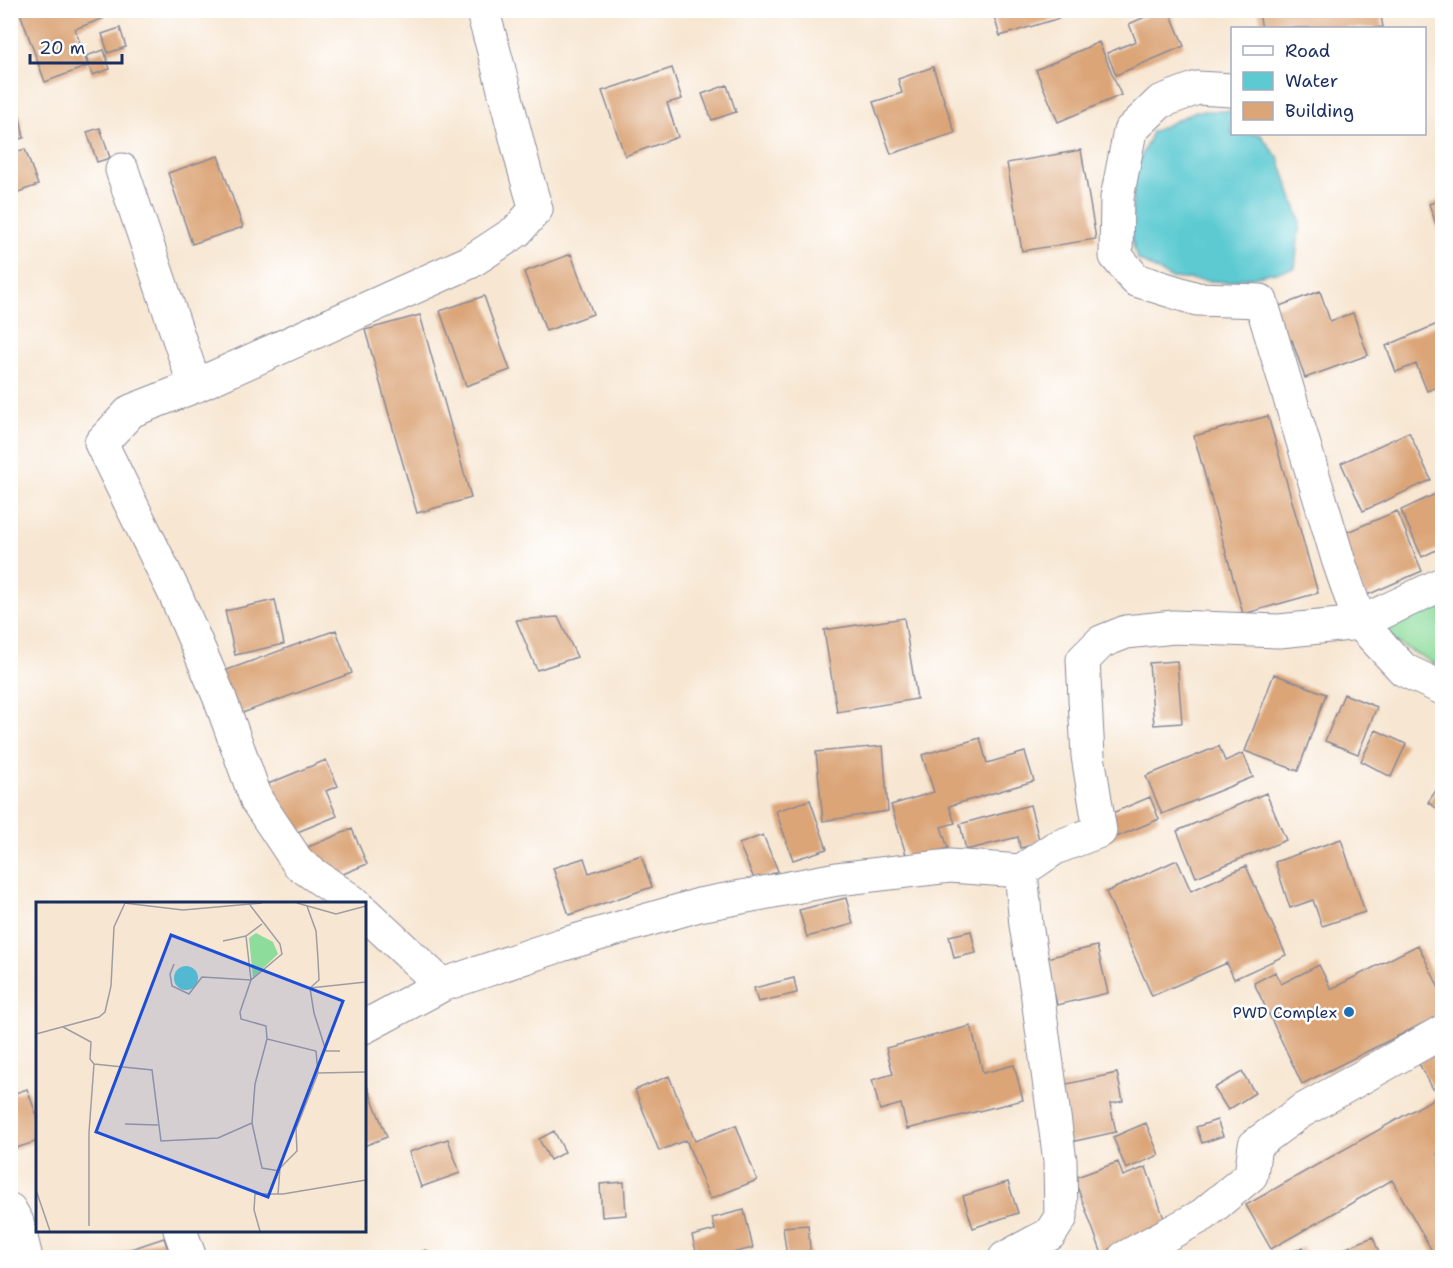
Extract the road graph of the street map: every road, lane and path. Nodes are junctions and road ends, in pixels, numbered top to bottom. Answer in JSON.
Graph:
{"nodes":[{"id":1,"x":482,"y":10,"type":"edge"},
{"id":2,"x":1231,"y":90,"type":"edge"},
{"id":3,"x":122,"y":170,"type":"dead end"},
{"id":4,"x":195,"y":386,"type":"junction"},
{"id":5,"x":1443,"y":584,"type":"edge"},
{"id":6,"x":1360,"y":622,"type":"junction"},
{"id":7,"x":1443,"y":688,"type":"edge"},
{"id":8,"x":1021,"y":871,"type":"junction"},
{"id":9,"x":355,"y":902,"type":"edge"},
{"id":10,"x":366,"y":914,"type":"edge"},
{"id":11,"x":442,"y":985,"type":"junction"},
{"id":12,"x":366,"y":1026,"type":"edge"},
{"id":13,"x":1443,"y":1032,"type":"edge"},
{"id":14,"x":10,"y":1210,"type":"edge"},
{"id":15,"x":181,"y":1232,"type":"edge"},
{"id":16,"x":26,"y":1257,"type":"edge"},
{"id":17,"x":190,"y":1257,"type":"edge"},
{"id":18,"x":1005,"y":1257,"type":"edge"},
{"id":19,"x":1124,"y":1257,"type":"edge"}],
"edges":[{"from":1,"to":4,"type":"street"},
{"from":2,"to":6,"type":"street"},
{"from":3,"to":4,"type":"street"},
{"from":4,"to":9,"type":"street"},
{"from":5,"to":6,"type":"street"},
{"from":6,"to":7,"type":"street"},
{"from":6,"to":8,"type":"street"},
{"from":8,"to":11,"type":"street"},
{"from":8,"to":18,"type":"street"},
{"from":10,"to":11,"type":"street"},
{"from":11,"to":12,"type":"street"},
{"from":13,"to":19,"type":"street"},
{"from":14,"to":16,"type":"street"},
{"from":15,"to":17,"type":"street"}]}
